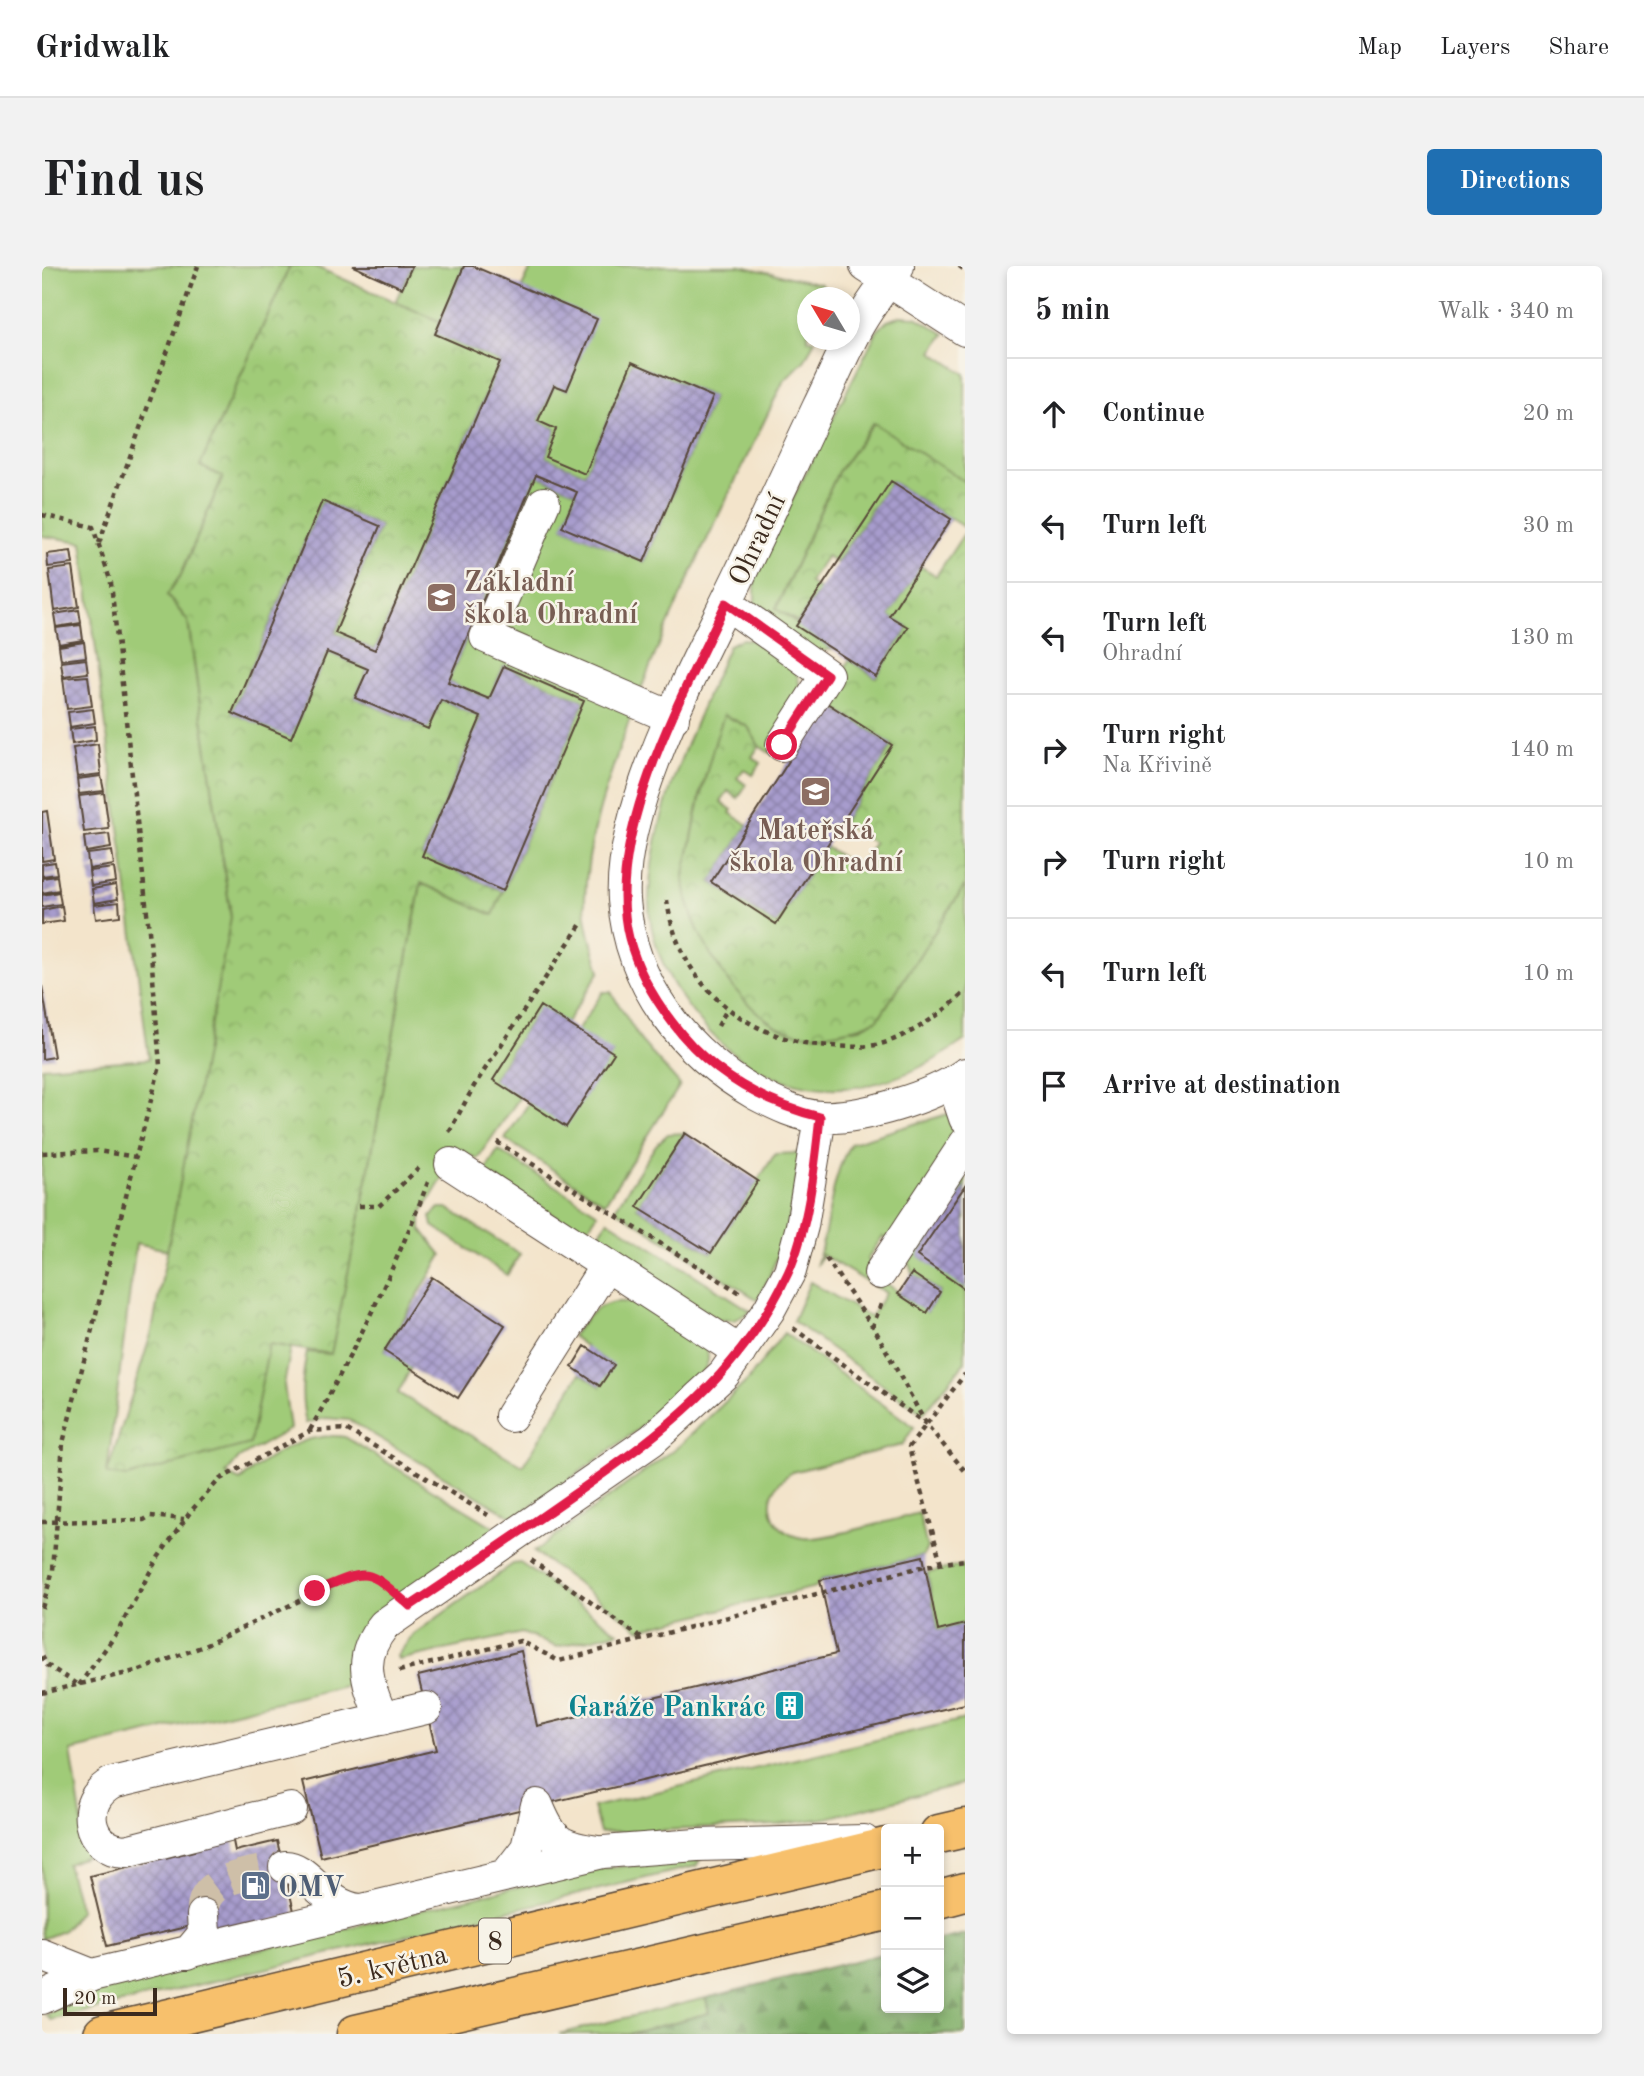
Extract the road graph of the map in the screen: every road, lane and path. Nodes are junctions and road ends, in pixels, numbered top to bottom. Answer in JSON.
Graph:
{"nodes":[{"id":1,"x":198,"y":266,"type":"edge"},
{"id":2,"x":959,"y":266,"type":"edge"},
{"id":3,"x":884,"y":270,"type":"edge"},
{"id":4,"x":965,"y":270,"type":"edge"},
{"id":5,"x":965,"y":330,"type":"edge"},
{"id":6,"x":544,"y":503,"type":"dead end"},
{"id":7,"x":42,"y":515,"type":"edge"},
{"id":8,"x":98,"y":544,"type":"junction"},
{"id":9,"x":726,"y":603,"type":"junction"},
{"id":10,"x":673,"y":718,"type":"junction"},
{"id":11,"x":782,"y":745,"type":"dead end"},
{"id":12,"x":667,"y":900,"type":"dead end"},
{"id":13,"x":581,"y":924,"type":"dead end"},
{"id":14,"x":965,"y":992,"type":"edge"},
{"id":15,"x":728,"y":1009,"type":"junction"},
{"id":16,"x":722,"y":1020,"type":"dead end"},
{"id":17,"x":959,"y":1078,"type":"edge"},
{"id":18,"x":820,"y":1117,"type":"junction"},
{"id":19,"x":965,"y":1118,"type":"edge"},
{"id":20,"x":497,"y":1142,"type":"dead end"},
{"id":21,"x":965,"y":1144,"type":"edge"},
{"id":22,"x":42,"y":1153,"type":"edge"},
{"id":23,"x":136,"y":1157,"type":"junction"},
{"id":24,"x":440,"y":1159,"type":"junction"},
{"id":25,"x":359,"y":1206,"type":"dead end"},
{"id":26,"x":818,"y":1246,"type":"dead end"},
{"id":27,"x":606,"y":1266,"type":"junction"},
{"id":28,"x":880,"y":1273,"type":"joint"},
{"id":29,"x":769,"y":1310,"type":"junction"},
{"id":30,"x":873,"y":1326,"type":"junction"},
{"id":31,"x":740,"y":1352,"type":"junction"},
{"id":32,"x":965,"y":1374,"type":"edge"},
{"id":33,"x":511,"y":1416,"type":"dead end"},
{"id":34,"x":926,"y":1424,"type":"junction"},
{"id":35,"x":310,"y":1431,"type":"junction"},
{"id":36,"x":965,"y":1471,"type":"edge"},
{"id":37,"x":185,"y":1519,"type":"junction"},
{"id":38,"x":42,"y":1522,"type":"edge"},
{"id":39,"x":56,"y":1523,"type":"junction"},
{"id":40,"x":520,"y":1543,"type":"junction"},
{"id":41,"x":965,"y":1560,"type":"edge"},
{"id":42,"x":941,"y":1563,"type":"junction"},
{"id":43,"x":410,"y":1606,"type":"junction"},
{"id":44,"x":42,"y":1608,"type":"edge"},
{"id":45,"x":645,"y":1641,"type":"junction"},
{"id":46,"x":42,"y":1656,"type":"edge"},
{"id":47,"x":416,"y":1665,"type":"dead end"},
{"id":48,"x":79,"y":1685,"type":"junction"},
{"id":49,"x":42,"y":1693,"type":"edge"},
{"id":50,"x":426,"y":1708,"type":"dead end"},
{"id":51,"x":382,"y":1719,"type":"junction"},
{"id":52,"x":290,"y":1809,"type":"dead end"},
{"id":53,"x":965,"y":1828,"type":"edge"},
{"id":54,"x":944,"y":1833,"type":"edge"},
{"id":55,"x":881,"y":1841,"type":"edge"},
{"id":56,"x":881,"y":1848,"type":"edge"},
{"id":57,"x":603,"y":1852,"type":"junction"},
{"id":58,"x":285,"y":1867,"type":"tunnel mouth"},
{"id":59,"x":507,"y":1874,"type":"junction"},
{"id":60,"x":965,"y":1892,"type":"edge"},
{"id":61,"x":944,"y":1898,"type":"edge"},
{"id":62,"x":359,"y":1910,"type":"junction"},
{"id":63,"x":881,"y":1912,"type":"edge"},
{"id":64,"x":204,"y":1915,"type":"tunnel mouth"},
{"id":65,"x":188,"y":1953,"type":"junction"},
{"id":66,"x":42,"y":1955,"type":"edge"},
{"id":67,"x":92,"y":1975,"type":"junction"},
{"id":68,"x":518,"y":1997,"type":"junction"},
{"id":69,"x":42,"y":1998,"type":"edge"},
{"id":70,"x":103,"y":2034,"type":"edge"},
{"id":71,"x":356,"y":2034,"type":"edge"},
{"id":72,"x":446,"y":2034,"type":"edge"}],
"edges":[{"from":1,"to":8,"type":"path"},
{"from":2,"to":4,"type":"path"},
{"from":3,"to":5,"type":"street"},
{"from":3,"to":9,"type":"street","name":"Ohradní"},
{"from":6,"to":10,"type":"street"},
{"from":7,"to":8,"type":"path"},
{"from":8,"to":23,"type":"path"},
{"from":9,"to":10,"type":"street","name":"Ohradní"},
{"from":9,"to":11,"type":"street"},
{"from":10,"to":18,"type":"street","name":"Ohradní"},
{"from":12,"to":15,"type":"path"},
{"from":13,"to":24,"type":"path"},
{"from":14,"to":15,"type":"path"},
{"from":15,"to":16,"type":"path"},
{"from":17,"to":18,"type":"street","name":"Ohradní"},
{"from":17,"to":19,"type":"street"},
{"from":18,"to":29,"type":"street"},
{"from":20,"to":29,"type":"path"},
{"from":21,"to":28,"type":"street"},
{"from":22,"to":23,"type":"path"},
{"from":23,"to":39,"type":"path"},
{"from":24,"to":25,"type":"path"},
{"from":24,"to":27,"type":"street"},
{"from":24,"to":35,"type":"path"},
{"from":26,"to":30,"type":"path"},
{"from":27,"to":31,"type":"street"},
{"from":27,"to":33,"type":"street"},
{"from":28,"to":30,"type":"path"},
{"from":29,"to":31,"type":"street"},
{"from":29,"to":34,"type":"path"},
{"from":30,"to":34,"type":"path"},
{"from":31,"to":40,"type":"street"},
{"from":32,"to":34,"type":"path"},
{"from":34,"to":36,"type":"path"},
{"from":34,"to":42,"type":"path"},
{"from":35,"to":37,"type":"path"},
{"from":35,"to":40,"type":"path"},
{"from":37,"to":39,"type":"path"},
{"from":37,"to":48,"type":"path"},
{"from":38,"to":39,"type":"path"},
{"from":39,"to":44,"type":"path"},
{"from":40,"to":43,"type":"street"},
{"from":40,"to":45,"type":"path"},
{"from":41,"to":42,"type":"path"},
{"from":42,"to":45,"type":"path"},
{"from":43,"to":48,"type":"path"},
{"from":43,"to":51,"type":"street"},
{"from":45,"to":47,"type":"path"},
{"from":46,"to":48,"type":"path"},
{"from":48,"to":49,"type":"path"},
{"from":50,"to":51,"type":"street"},
{"from":51,"to":52,"type":"street"},
{"from":53,"to":54,"type":"main road"},
{"from":55,"to":57,"type":"street"},
{"from":56,"to":70,"type":"main road","name":"5. května","number":"8"},
{"from":57,"to":59,"type":"street"},
{"from":57,"to":59,"type":"street"},
{"from":58,"to":62,"type":"street"},
{"from":59,"to":62,"type":"street"},
{"from":60,"to":61,"type":"main road"},
{"from":62,"to":65,"type":"street"},
{"from":63,"to":68,"type":"main road","number":"8"},
{"from":64,"to":65,"type":"street"},
{"from":65,"to":67,"type":"street"},
{"from":66,"to":67,"type":"street"},
{"from":67,"to":69,"type":"street"},
{"from":68,"to":71,"type":"main road","number":"8"},
{"from":68,"to":72,"type":"main road"}]}
